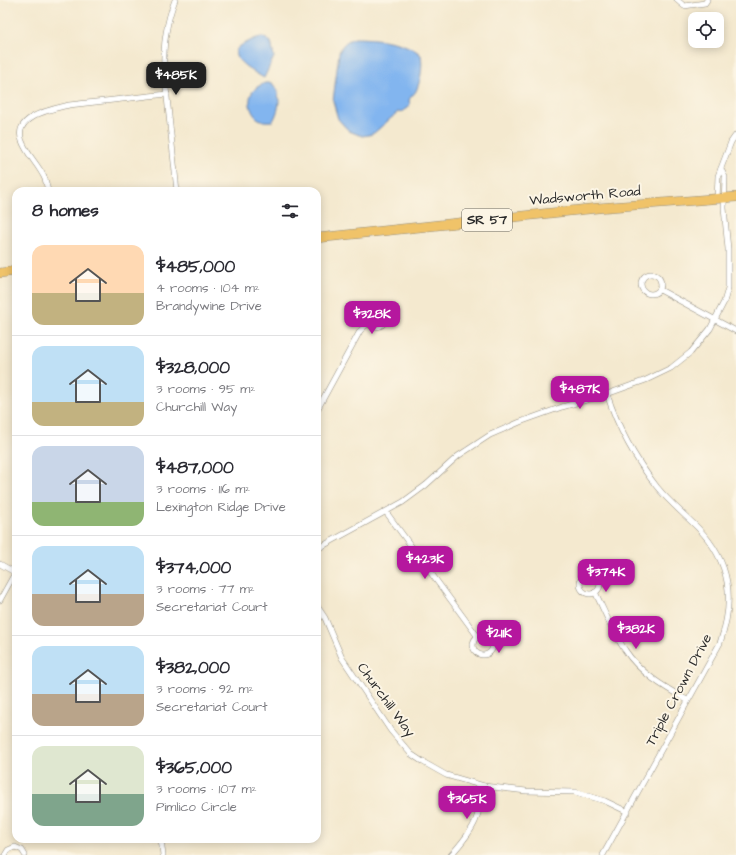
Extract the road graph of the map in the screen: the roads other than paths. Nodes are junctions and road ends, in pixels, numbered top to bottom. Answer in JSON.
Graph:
{"nodes":[{"id":1,"x":175,"y":0,"type":"edge"},
{"id":2,"x":677,"y":0,"type":"edge"},
{"id":3,"x":707,"y":0,"type":"edge"},
{"id":4,"x":167,"y":94,"type":"junction"},
{"id":5,"x":736,"y":135,"type":"edge"},
{"id":6,"x":47,"y":187,"type":"edge"},
{"id":7,"x":177,"y":187,"type":"edge"},
{"id":8,"x":736,"y":197,"type":"edge"},
{"id":9,"x":721,"y":199,"type":"junction"},
{"id":10,"x":321,"y":238,"type":"edge"},
{"id":11,"x":12,"y":272,"type":"edge"},
{"id":12,"x":0,"y":273,"type":"edge"},
{"id":13,"x":660,"y":290,"type":"junction"},
{"id":14,"x":715,"y":320,"type":"junction"},
{"id":15,"x":368,"y":323,"type":"junction"},
{"id":16,"x":736,"y":331,"type":"edge"},
{"id":17,"x":608,"y":394,"type":"junction"},
{"id":18,"x":321,"y":403,"type":"edge"},
{"id":19,"x":386,"y":512,"type":"junction"},
{"id":20,"x":321,"y":547,"type":"edge"},
{"id":21,"x":0,"y":564,"type":"edge"},
{"id":22,"x":12,"y":571,"type":"edge"},
{"id":23,"x":12,"y":578,"type":"edge"},
{"id":24,"x":595,"y":592,"type":"dead end"},
{"id":25,"x":0,"y":600,"type":"edge"},
{"id":26,"x":321,"y":612,"type":"edge"},
{"id":27,"x":478,"y":637,"type":"dead end"},
{"id":28,"x":687,"y":700,"type":"junction"},
{"id":29,"x":484,"y":786,"type":"junction"},
{"id":30,"x":628,"y":812,"type":"junction"},
{"id":31,"x":162,"y":843,"type":"edge"},
{"id":32,"x":6,"y":855,"type":"edge"},
{"id":33,"x":25,"y":855,"type":"edge"},
{"id":34,"x":163,"y":855,"type":"edge"},
{"id":35,"x":451,"y":855,"type":"edge"},
{"id":36,"x":603,"y":855,"type":"edge"}],
"edges":[{"from":1,"to":4,"type":"street"},
{"from":2,"to":3,"type":"street"},
{"from":4,"to":6,"type":"street"},
{"from":4,"to":7,"type":"street"},
{"from":5,"to":9,"type":"street"},
{"from":8,"to":9,"type":"highway","name":"Wadsworth Road","number":"SR 57"},
{"from":9,"to":10,"type":"highway","name":"Wadsworth Road","number":"SR 57"},
{"from":9,"to":14,"type":"street"},
{"from":11,"to":12,"type":"highway"},
{"from":13,"to":13,"type":"street"},
{"from":13,"to":14,"type":"street"},
{"from":14,"to":16,"type":"street"},
{"from":14,"to":17,"type":"street"},
{"from":15,"to":15,"type":"street"},
{"from":15,"to":18,"type":"street"},
{"from":17,"to":19,"type":"street"},
{"from":17,"to":28,"type":"street","name":"Triple Crown Drive"},
{"from":19,"to":20,"type":"street"},
{"from":19,"to":27,"type":"street"},
{"from":21,"to":22,"type":"street"},
{"from":23,"to":25,"type":"street"},
{"from":24,"to":28,"type":"street"},
{"from":26,"to":29,"type":"street","name":"Churchill Way"},
{"from":28,"to":30,"type":"street","name":"Triple Crown Drive"},
{"from":29,"to":30,"type":"street","name":"Churchill Way"},
{"from":29,"to":35,"type":"street"},
{"from":30,"to":36,"type":"street","name":"Triple Crown Drive"},
{"from":31,"to":34,"type":"street"},
{"from":32,"to":33,"type":"street"}]}
